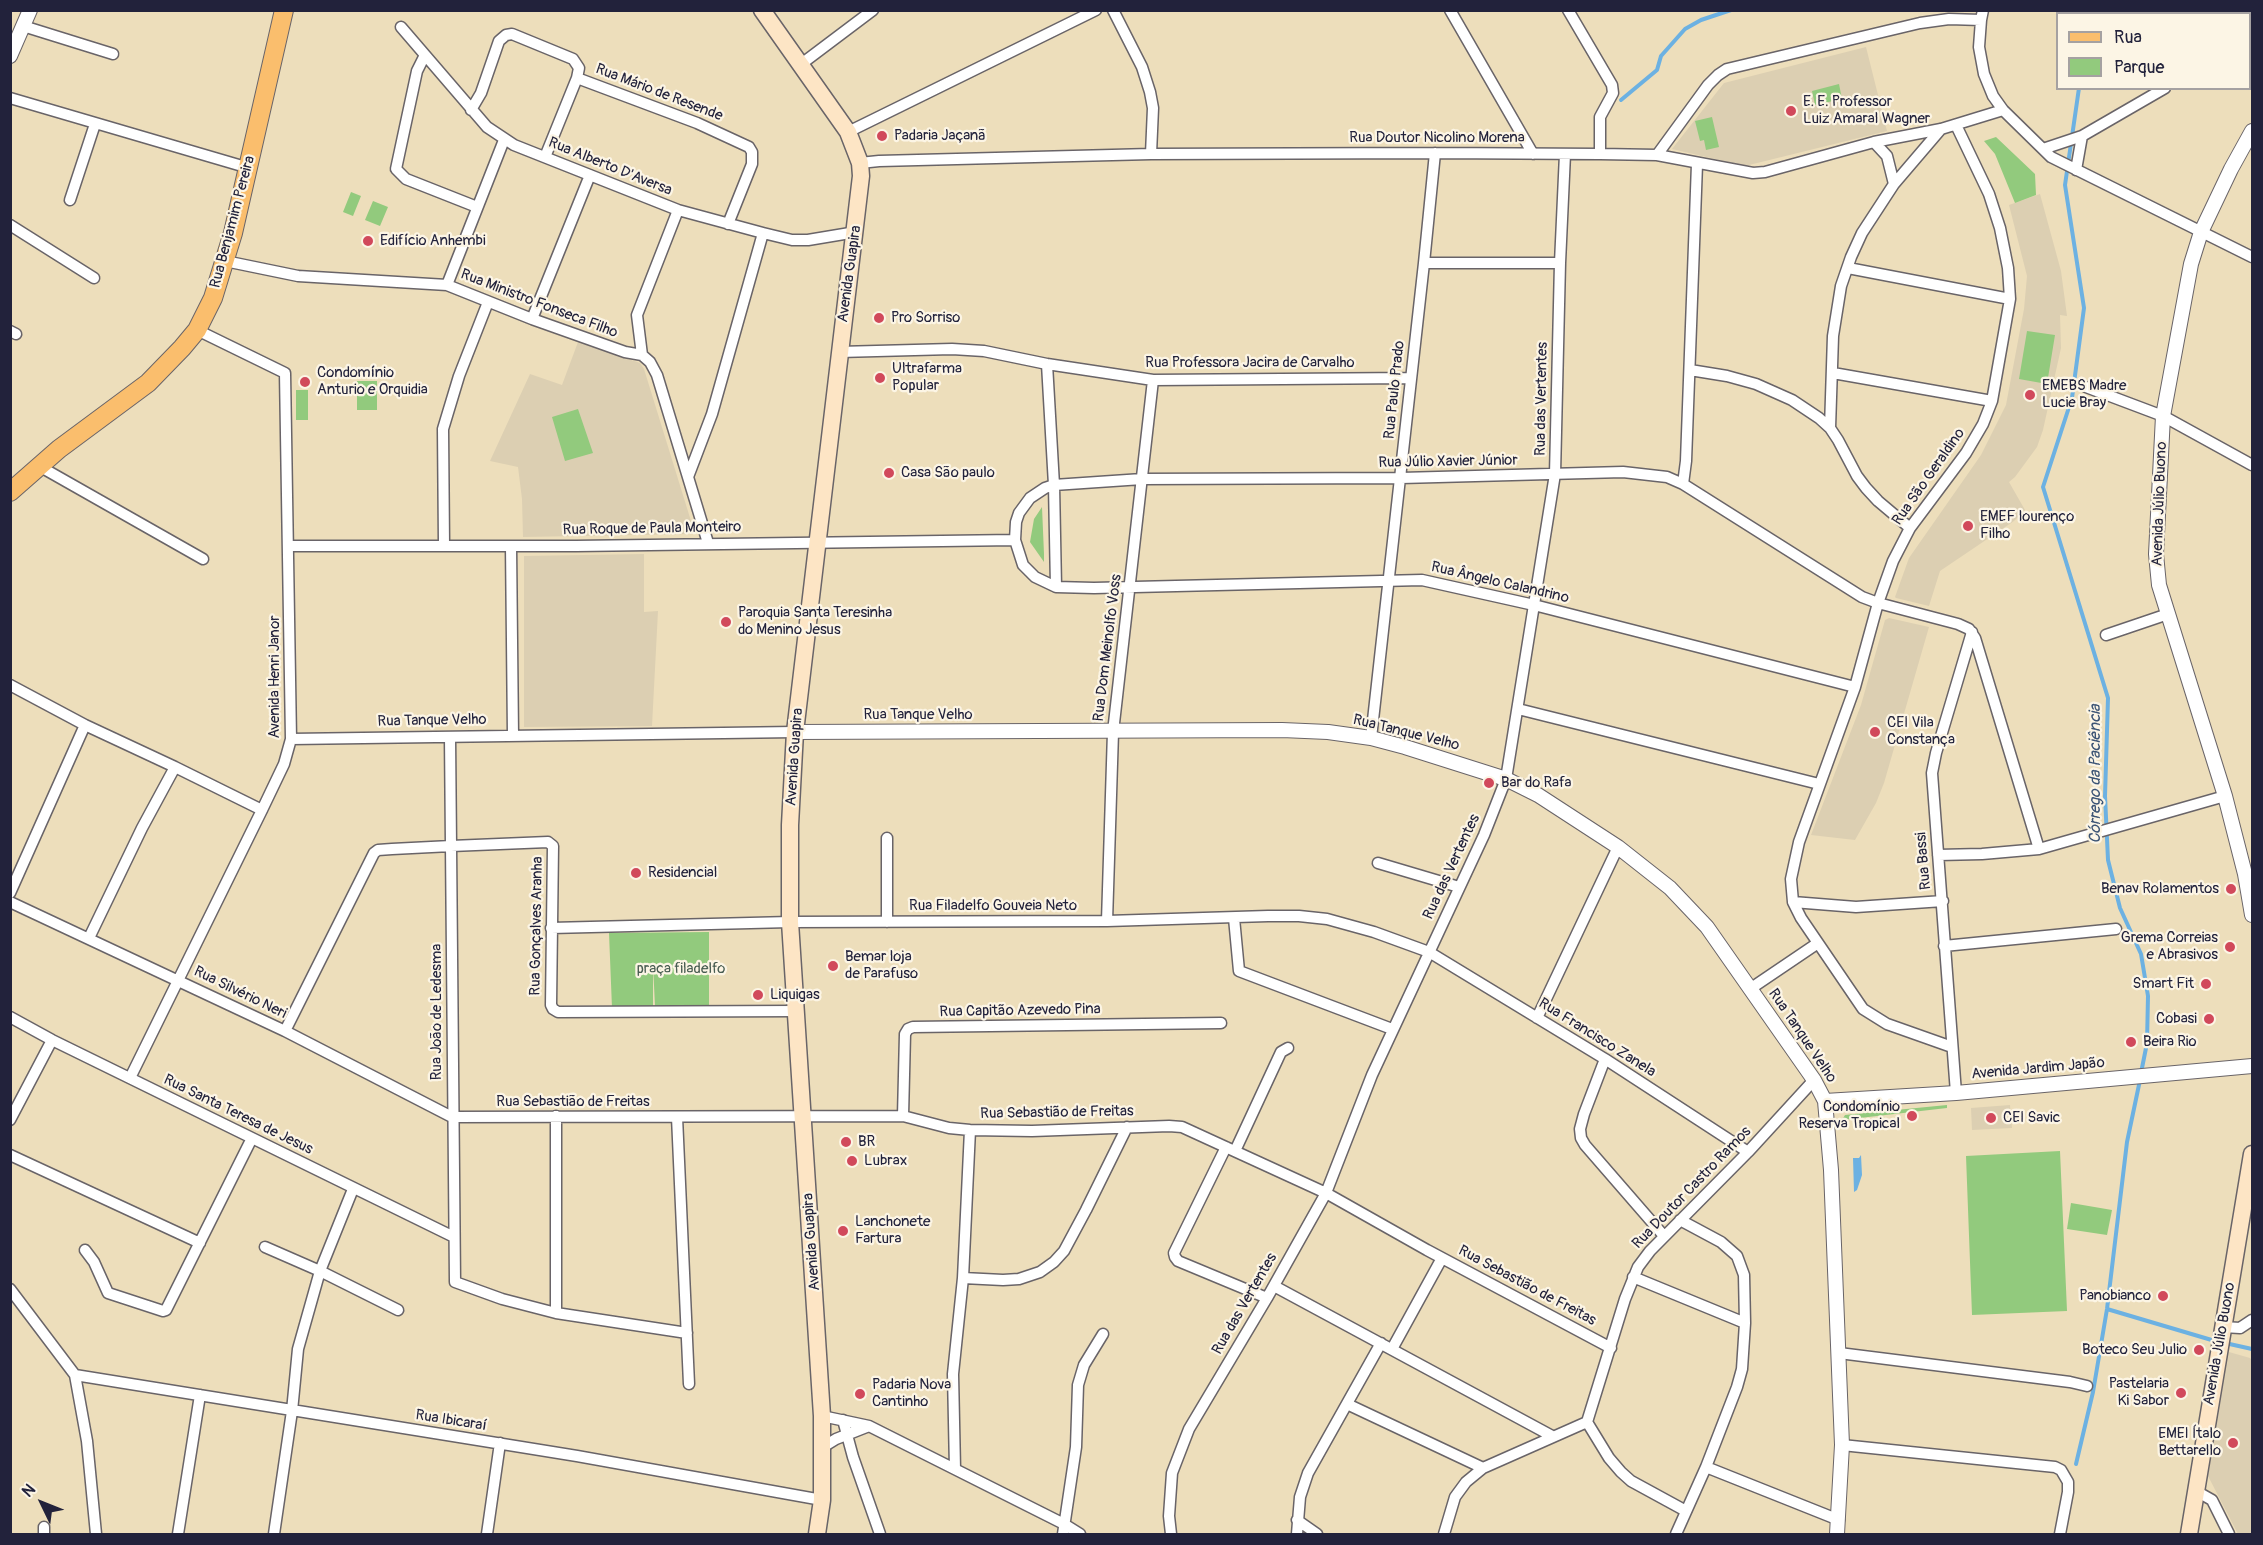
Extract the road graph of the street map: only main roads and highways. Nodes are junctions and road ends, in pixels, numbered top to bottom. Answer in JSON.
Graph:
{"nodes":[{"id":1,"x":284,"y":10,"type":"edge"},
{"id":2,"x":762,"y":10,"type":"edge"},
{"id":3,"x":10,"y":492,"type":"edge"},
{"id":4,"x":2253,"y":1154,"type":"edge"},
{"id":5,"x":817,"y":1534,"type":"edge"},
{"id":6,"x":2189,"y":1534,"type":"edge"}],
"edges":[{"from":1,"to":3,"type":"main road","name":"Rua Benjamim Pereira"},
{"from":2,"to":5,"type":"main road","name":"Avenida Guapira"},
{"from":4,"to":6,"type":"main road","name":"Avenida Júlio Buono"}]}
